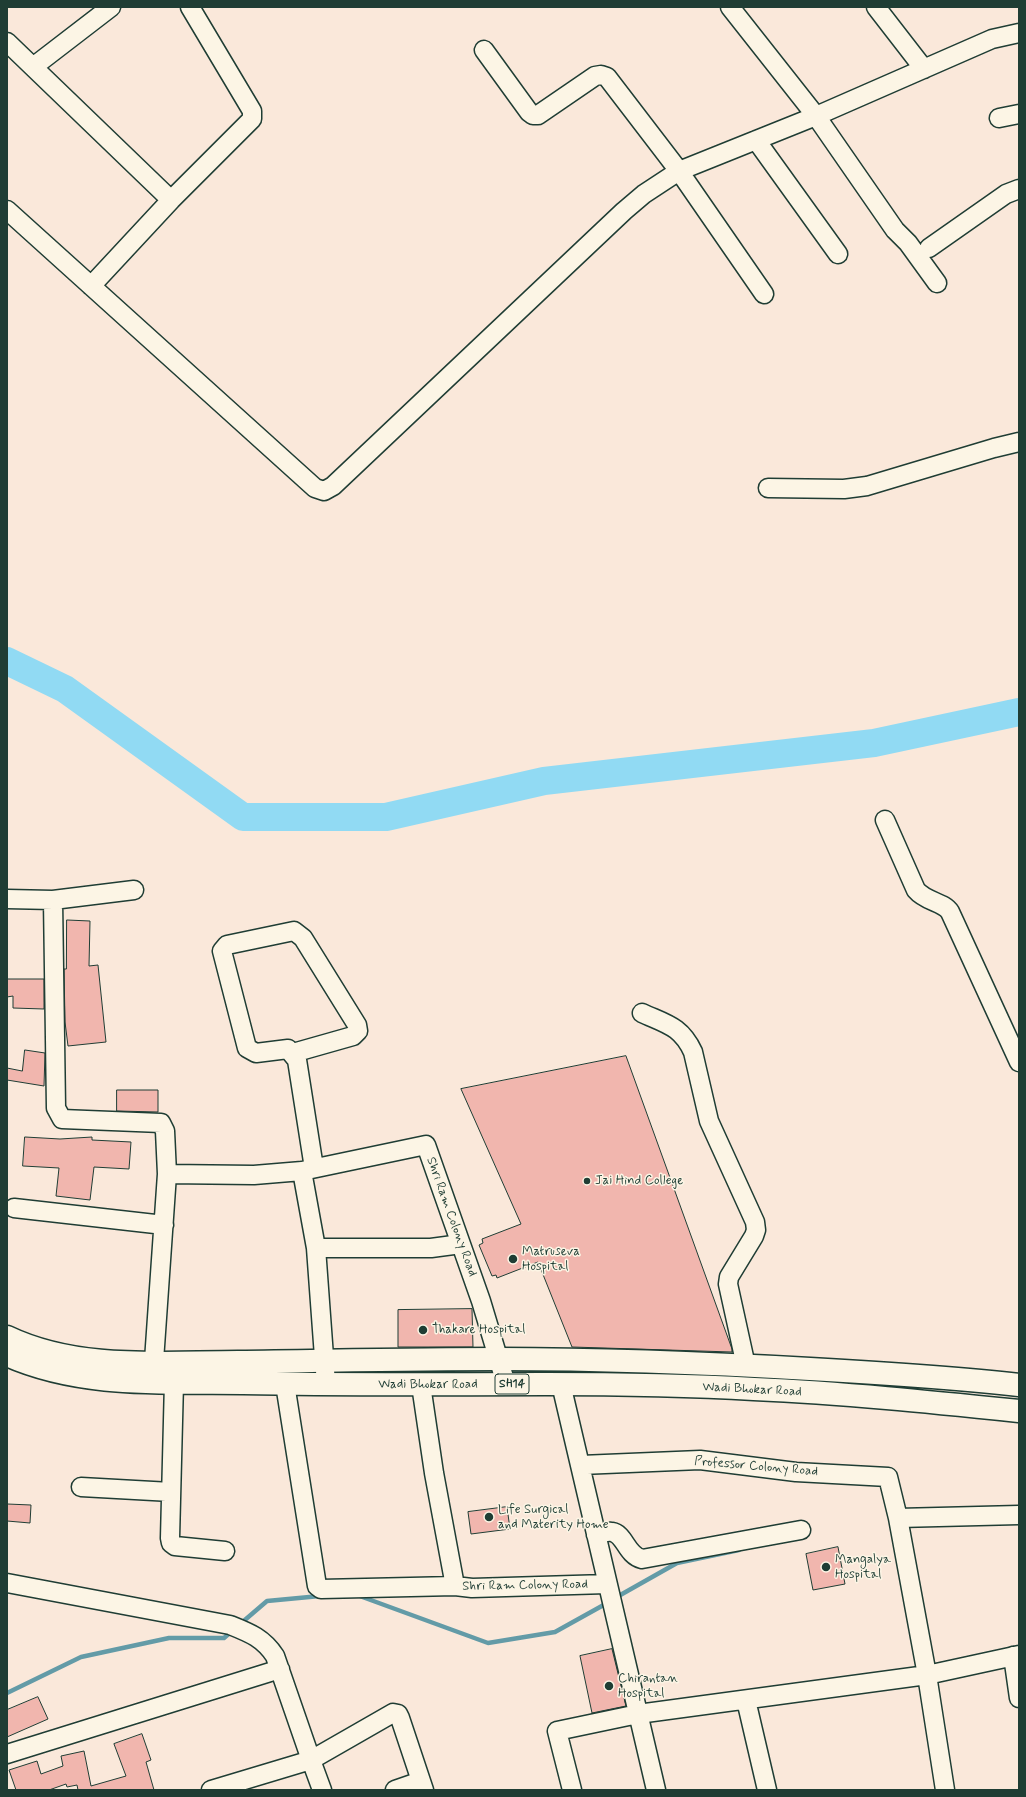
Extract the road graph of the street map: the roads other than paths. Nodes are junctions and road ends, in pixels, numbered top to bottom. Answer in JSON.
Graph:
{"nodes":[{"id":1,"x":111,"y":7,"type":"edge"},
{"id":2,"x":190,"y":7,"type":"edge"},
{"id":3,"x":730,"y":7,"type":"edge"},
{"id":4,"x":876,"y":7,"type":"edge"},
{"id":5,"x":1019,"y":33,"type":"edge"},
{"id":6,"x":7,"y":42,"type":"edge"},
{"id":7,"x":484,"y":50,"type":"dead end"},
{"id":8,"x":33,"y":67,"type":"junction"},
{"id":9,"x":924,"y":69,"type":"junction"},
{"id":10,"x":1019,"y":114,"type":"edge"},
{"id":11,"x":816,"y":116,"type":"junction"},
{"id":12,"x":999,"y":118,"type":"dead end"},
{"id":13,"x":756,"y":140,"type":"junction"},
{"id":14,"x":679,"y":171,"type":"junction"},
{"id":15,"x":1019,"y":189,"type":"edge"},
{"id":16,"x":171,"y":200,"type":"junction"},
{"id":17,"x":7,"y":210,"type":"edge"},
{"id":18,"x":929,"y":248,"type":"dead end"},
{"id":19,"x":838,"y":254,"type":"dead end"},
{"id":20,"x":937,"y":283,"type":"dead end"},
{"id":21,"x":91,"y":286,"type":"junction"},
{"id":22,"x":764,"y":294,"type":"dead end"},
{"id":23,"x":1019,"y":442,"type":"edge"},
{"id":24,"x":768,"y":488,"type":"dead end"},
{"id":25,"x":885,"y":820,"type":"dead end"},
{"id":26,"x":134,"y":890,"type":"dead end"},
{"id":27,"x":7,"y":898,"type":"edge"},
{"id":28,"x":53,"y":900,"type":"junction"},
{"id":29,"x":642,"y":1013,"type":"dead end"},
{"id":30,"x":293,"y":1053,"type":"junction"},
{"id":31,"x":1019,"y":1062,"type":"edge"},
{"id":32,"x":308,"y":1170,"type":"junction"},
{"id":33,"x":167,"y":1174,"type":"junction"},
{"id":34,"x":14,"y":1208,"type":"dead end"},
{"id":35,"x":164,"y":1225,"type":"junction"},
{"id":36,"x":461,"y":1244,"type":"junction"},
{"id":37,"x":316,"y":1248,"type":"junction"},
{"id":38,"x":7,"y":1337,"type":"edge"},
{"id":39,"x":7,"y":1355,"type":"edge"},
{"id":40,"x":499,"y":1359,"type":"junction"},
{"id":41,"x":324,"y":1361,"type":"junction"},
{"id":42,"x":746,"y":1366,"type":"junction"},
{"id":43,"x":153,"y":1372,"type":"junction"},
{"id":44,"x":968,"y":1379,"type":"junction"},
{"id":45,"x":174,"y":1382,"type":"junction"},
{"id":46,"x":285,"y":1384,"type":"junction"},
{"id":47,"x":326,"y":1384,"type":"junction"},
{"id":48,"x":506,"y":1384,"type":"junction"},
{"id":49,"x":561,"y":1384,"type":"junction"},
{"id":50,"x":421,"y":1385,"type":"junction"},
{"id":51,"x":1019,"y":1385,"type":"edge"},
{"id":52,"x":964,"y":1405,"type":"junction"},
{"id":53,"x":1019,"y":1411,"type":"edge"},
{"id":54,"x":581,"y":1465,"type":"junction"},
{"id":55,"x":81,"y":1487,"type":"dead end"},
{"id":56,"x":171,"y":1492,"type":"junction"},
{"id":57,"x":1019,"y":1515,"type":"edge"},
{"id":58,"x":898,"y":1518,"type":"junction"},
{"id":59,"x":801,"y":1530,"type":"dead end"},
{"id":60,"x":596,"y":1535,"type":"junction"},
{"id":61,"x":225,"y":1551,"type":"dead end"},
{"id":62,"x":7,"y":1583,"type":"edge"},
{"id":63,"x":455,"y":1586,"type":"junction"},
{"id":64,"x":608,"y":1588,"type":"junction"},
{"id":65,"x":1016,"y":1656,"type":"edge"},
{"id":66,"x":280,"y":1669,"type":"junction"},
{"id":67,"x":927,"y":1675,"type":"junction"},
{"id":68,"x":1019,"y":1698,"type":"edge"},
{"id":69,"x":746,"y":1700,"type":"junction"},
{"id":70,"x":638,"y":1714,"type":"junction"},
{"id":71,"x":7,"y":1754,"type":"edge"},
{"id":72,"x":311,"y":1760,"type":"junction"},
{"id":73,"x":423,"y":1785,"type":"edge"},
{"id":74,"x":211,"y":1790,"type":"edge"},
{"id":75,"x":322,"y":1790,"type":"edge"},
{"id":76,"x":395,"y":1790,"type":"edge"},
{"id":77,"x":572,"y":1790,"type":"edge"},
{"id":78,"x":656,"y":1790,"type":"edge"},
{"id":79,"x":767,"y":1790,"type":"edge"},
{"id":80,"x":945,"y":1790,"type":"edge"}],
"edges":[{"from":1,"to":8,"type":"street"},
{"from":2,"to":16,"type":"street"},
{"from":3,"to":11,"type":"street"},
{"from":4,"to":9,"type":"street"},
{"from":5,"to":9,"type":"street"},
{"from":6,"to":8,"type":"street"},
{"from":7,"to":14,"type":"street"},
{"from":8,"to":16,"type":"street"},
{"from":9,"to":11,"type":"street"},
{"from":10,"to":12,"type":"street"},
{"from":11,"to":13,"type":"street"},
{"from":11,"to":20,"type":"street"},
{"from":13,"to":14,"type":"street"},
{"from":13,"to":19,"type":"street"},
{"from":14,"to":21,"type":"street"},
{"from":14,"to":22,"type":"street"},
{"from":15,"to":18,"type":"street"},
{"from":16,"to":21,"type":"street"},
{"from":17,"to":21,"type":"street"},
{"from":23,"to":24,"type":"street"},
{"from":25,"to":31,"type":"street"},
{"from":26,"to":28,"type":"street"},
{"from":27,"to":28,"type":"street"},
{"from":28,"to":33,"type":"street"},
{"from":29,"to":42,"type":"street"},
{"from":30,"to":30,"type":"street"},
{"from":30,"to":32,"type":"street"},
{"from":32,"to":33,"type":"street"},
{"from":32,"to":36,"type":"street","name":"Shri Ram Colony Road"},
{"from":32,"to":37,"type":"street"},
{"from":33,"to":35,"type":"street"},
{"from":34,"to":35,"type":"street"},
{"from":35,"to":43,"type":"street"},
{"from":36,"to":37,"type":"street","name":"Shri Ram Colony Road"},
{"from":36,"to":40,"type":"street","name":"Shri Ram Colony Road"},
{"from":37,"to":41,"type":"street"},
{"from":38,"to":43,"type":"main road","name":"Wadi Bhokar Road","number":"SH14"},
{"from":39,"to":43,"type":"main road","name":"Wadi Bhokar Road","number":"SH14"},
{"from":40,"to":41,"type":"main road","name":"Wadi Bhokar Road","number":"SH14"},
{"from":40,"to":42,"type":"main road","name":"Wadi Bhokar Road","number":"SH14"},
{"from":40,"to":48,"type":"street","name":"Shri Ram Colony Road"},
{"from":41,"to":43,"type":"main road","name":"Wadi Bhokar Road","number":"SH14"},
{"from":41,"to":47,"type":"street"},
{"from":42,"to":44,"type":"main road","name":"Wadi Bhokar Road","number":"SH14"},
{"from":43,"to":45,"type":"main road","name":"Wadi Bhokar Road","number":"SH14"},
{"from":44,"to":51,"type":"main road","name":"Wadi Bhokar Road","number":"SH14"},
{"from":44,"to":52,"type":"main road"},
{"from":45,"to":46,"type":"main road","name":"Wadi Bhokar Road","number":"SH14"},
{"from":45,"to":56,"type":"street"},
{"from":46,"to":47,"type":"main road","name":"Wadi Bhokar Road","number":"SH14"},
{"from":46,"to":63,"type":"street"},
{"from":47,"to":50,"type":"main road","name":"Wadi Bhokar Road","number":"SH14"},
{"from":48,"to":49,"type":"main road","name":"Wadi Bhokar Road","number":"SH14"},
{"from":48,"to":50,"type":"main road","name":"Wadi Bhokar Road","number":"SH14"},
{"from":49,"to":52,"type":"main road","name":"Wadi Bhokar Road","number":"SH14"},
{"from":49,"to":54,"type":"street"},
{"from":50,"to":63,"type":"street","name":"Shri Ram Colony Road"},
{"from":52,"to":53,"type":"main road","name":"Wadi Bhokar Road","number":"SH14"},
{"from":54,"to":58,"type":"street","name":"Professor Colony Road"},
{"from":54,"to":60,"type":"street"},
{"from":55,"to":56,"type":"street"},
{"from":56,"to":61,"type":"street"},
{"from":57,"to":58,"type":"street"},
{"from":58,"to":67,"type":"street"},
{"from":59,"to":60,"type":"street"},
{"from":60,"to":64,"type":"street"},
{"from":62,"to":66,"type":"street"},
{"from":63,"to":64,"type":"street","name":"Shri Ram Colony Road"},
{"from":64,"to":70,"type":"street"},
{"from":65,"to":67,"type":"street"},
{"from":65,"to":68,"type":"street"},
{"from":66,"to":71,"type":"street"},
{"from":66,"to":72,"type":"street"},
{"from":67,"to":69,"type":"street"},
{"from":67,"to":80,"type":"street"},
{"from":69,"to":70,"type":"street"},
{"from":69,"to":79,"type":"street"},
{"from":70,"to":77,"type":"street"},
{"from":70,"to":78,"type":"street"},
{"from":72,"to":73,"type":"street"},
{"from":72,"to":74,"type":"street"},
{"from":72,"to":75,"type":"street"},
{"from":73,"to":76,"type":"street"}]}
